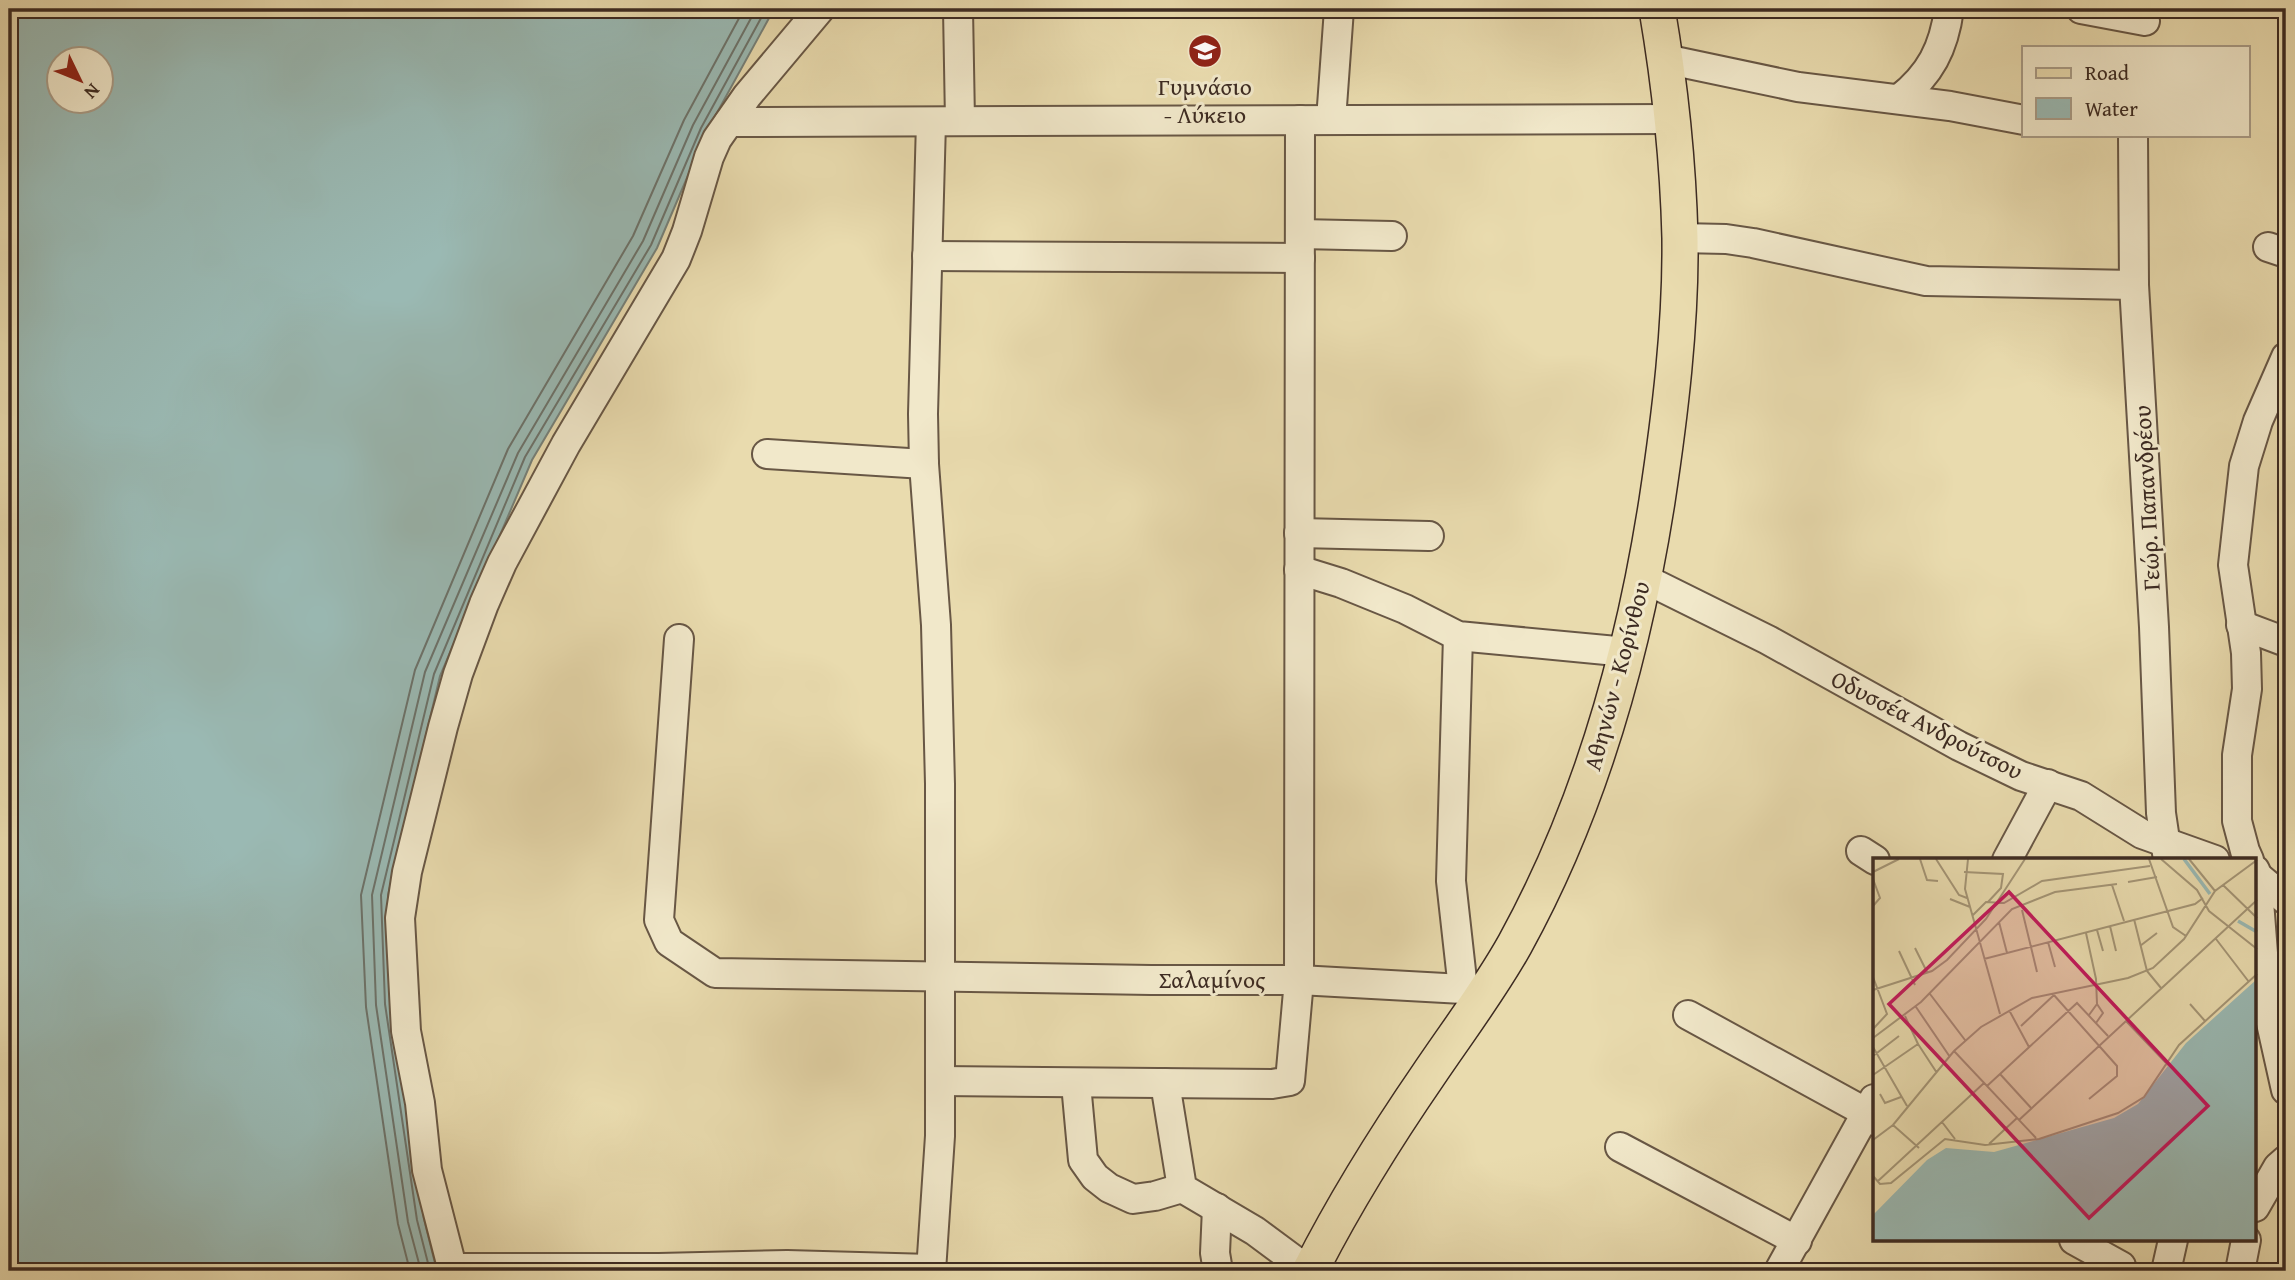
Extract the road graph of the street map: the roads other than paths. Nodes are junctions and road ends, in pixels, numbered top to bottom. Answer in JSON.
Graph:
{"nodes":[{"id":1,"x":820,"y":9,"type":"edge"},
{"id":2,"x":958,"y":9,"type":"edge"},
{"id":3,"x":1339,"y":9,"type":"edge"},
{"id":4,"x":1657,"y":9,"type":"edge"},
{"id":5,"x":1949,"y":9,"type":"edge"},
{"id":6,"x":2081,"y":9,"type":"edge"},
{"id":7,"x":2144,"y":26,"type":"edge"},
{"id":8,"x":1665,"y":59,"type":"junction"},
{"id":9,"x":1899,"y":99,"type":"junction"},
{"id":10,"x":1673,"y":119,"type":"junction"},
{"id":11,"x":1300,"y":120,"type":"junction"},
{"id":12,"x":1331,"y":120,"type":"junction"},
{"id":13,"x":2022,"y":120,"type":"edge"},
{"id":14,"x":960,"y":121,"type":"junction"},
{"id":15,"x":729,"y":122,"type":"junction"},
{"id":16,"x":931,"y":122,"type":"junction"},
{"id":17,"x":2133,"y":136,"type":"edge"},
{"id":18,"x":1392,"y":236,"type":"dead end"},
{"id":19,"x":1680,"y":238,"type":"junction"},
{"id":20,"x":1300,"y":246,"type":"junction"},
{"id":21,"x":927,"y":256,"type":"junction"},
{"id":22,"x":2134,"y":285,"type":"junction"},
{"id":23,"x":2283,"y":373,"type":"edge"},
{"id":24,"x":768,"y":454,"type":"dead end"},
{"id":25,"x":924,"y":464,"type":"junction"},
{"id":26,"x":1299,"y":533,"type":"junction"},
{"id":27,"x":1429,"y":536,"type":"dead end"},
{"id":28,"x":1299,"y":570,"type":"junction"},
{"id":29,"x":1645,"y":579,"type":"junction"},
{"id":30,"x":2241,"y":625,"type":"junction"},
{"id":31,"x":1458,"y":636,"type":"junction"},
{"id":32,"x":679,"y":639,"type":"dead end"},
{"id":33,"x":2286,"y":642,"type":"edge"},
{"id":34,"x":1628,"y":652,"type":"junction"},
{"id":35,"x":2048,"y":784,"type":"junction"},
{"id":36,"x":2167,"y":852,"type":"edge"},
{"id":37,"x":2008,"y":858,"type":"edge"},
{"id":38,"x":2203,"y":858,"type":"edge"},
{"id":39,"x":2250,"y":858,"type":"edge"},
{"id":40,"x":2256,"y":872,"type":"edge"},
{"id":41,"x":2256,"y":891,"type":"edge"},
{"id":42,"x":2286,"y":900,"type":"edge"},
{"id":43,"x":940,"y":977,"type":"junction"},
{"id":44,"x":1298,"y":980,"type":"junction"},
{"id":45,"x":1473,"y":991,"type":"junction"},
{"id":46,"x":1688,"y":1015,"type":"dead end"},
{"id":47,"x":940,"y":1081,"type":"junction"},
{"id":48,"x":1165,"y":1083,"type":"junction"},
{"id":49,"x":1076,"y":1084,"type":"junction"},
{"id":50,"x":2286,"y":1090,"type":"edge"},
{"id":51,"x":1872,"y":1110,"type":"edge"},
{"id":52,"x":1620,"y":1147,"type":"dead end"},
{"id":53,"x":2286,"y":1160,"type":"edge"},
{"id":54,"x":1182,"y":1188,"type":"junction"},
{"id":55,"x":2256,"y":1205,"type":"edge"},
{"id":56,"x":1217,"y":1209,"type":"junction"},
{"id":57,"x":1797,"y":1241,"type":"junction"},
{"id":58,"x":2078,"y":1242,"type":"edge"},
{"id":59,"x":2173,"y":1242,"type":"edge"},
{"id":60,"x":2246,"y":1242,"type":"edge"},
{"id":61,"x":2121,"y":1266,"type":"dead end"},
{"id":62,"x":452,"y":1269,"type":"edge"},
{"id":63,"x":931,"y":1270,"type":"edge"},
{"id":64,"x":1218,"y":1271,"type":"edge"},
{"id":65,"x":1309,"y":1271,"type":"edge"},
{"id":66,"x":1779,"y":1271,"type":"edge"},
{"id":67,"x":2166,"y":1271,"type":"edge"},
{"id":68,"x":2240,"y":1271,"type":"edge"}],
"edges":[{"from":1,"to":15,"type":"street"},
{"from":2,"to":14,"type":"street"},
{"from":3,"to":12,"type":"street"},
{"from":4,"to":8,"type":"main road","name":"Αθηνών - Κορίνθου"},
{"from":5,"to":9,"type":"street"},
{"from":6,"to":7,"type":"street"},
{"from":8,"to":9,"type":"street"},
{"from":8,"to":10,"type":"main road","name":"Αθηνών - Κορίνθου"},
{"from":9,"to":13,"type":"street"},
{"from":10,"to":12,"type":"street"},
{"from":10,"to":19,"type":"main road","name":"Αθηνών - Κορίνθου"},
{"from":11,"to":12,"type":"street"},
{"from":11,"to":14,"type":"street"},
{"from":11,"to":20,"type":"street"},
{"from":14,"to":16,"type":"street"},
{"from":15,"to":16,"type":"street"},
{"from":15,"to":62,"type":"street"},
{"from":16,"to":21,"type":"street"},
{"from":17,"to":22,"type":"street","name":"Γεώρ. Παπανδρέου"},
{"from":18,"to":20,"type":"street"},
{"from":19,"to":22,"type":"street"},
{"from":19,"to":29,"type":"main road","name":"Αθηνών - Κορίνθου"},
{"from":20,"to":21,"type":"street"},
{"from":20,"to":26,"type":"street"},
{"from":21,"to":25,"type":"street"},
{"from":22,"to":36,"type":"street","name":"Γεώρ. Παπανδρέου"},
{"from":23,"to":30,"type":"street"},
{"from":24,"to":25,"type":"street"},
{"from":25,"to":43,"type":"street"},
{"from":26,"to":27,"type":"street"},
{"from":26,"to":28,"type":"street"},
{"from":28,"to":31,"type":"street"},
{"from":28,"to":44,"type":"street"},
{"from":29,"to":34,"type":"main road","name":"Αθηνών - Κορίνθου"},
{"from":29,"to":35,"type":"street","name":"Οδυσσέα Ανδρούτσου"},
{"from":30,"to":33,"type":"street"},
{"from":30,"to":39,"type":"street"},
{"from":31,"to":34,"type":"street"},
{"from":31,"to":45,"type":"street"},
{"from":32,"to":43,"type":"street","name":"Σαλαμίνος"},
{"from":34,"to":45,"type":"main road","name":"Αθηνών - Κορίνθου"},
{"from":35,"to":36,"type":"street","name":"Οδυσσέα Ανδρούτσου"},
{"from":35,"to":37,"type":"street"},
{"from":36,"to":38,"type":"street","name":"Οδυσσέα Ανδρούτσου"},
{"from":40,"to":42,"type":"street"},
{"from":41,"to":50,"type":"street"},
{"from":43,"to":44,"type":"street","name":"Σαλαμίνος"},
{"from":43,"to":47,"type":"street"},
{"from":44,"to":45,"type":"street","name":"Σαλαμίνος"},
{"from":44,"to":48,"type":"street"},
{"from":45,"to":65,"type":"main road","name":"Αθηνών - Κορίνθου"},
{"from":46,"to":51,"type":"street"},
{"from":47,"to":49,"type":"street"},
{"from":47,"to":63,"type":"street"},
{"from":48,"to":49,"type":"street"},
{"from":48,"to":54,"type":"street"},
{"from":49,"to":54,"type":"street"},
{"from":51,"to":57,"type":"street"},
{"from":52,"to":57,"type":"street"},
{"from":53,"to":55,"type":"street"},
{"from":54,"to":56,"type":"street"},
{"from":56,"to":64,"type":"street"},
{"from":56,"to":65,"type":"street"},
{"from":57,"to":66,"type":"street"},
{"from":58,"to":61,"type":"street"},
{"from":59,"to":67,"type":"street"},
{"from":60,"to":68,"type":"street"},
{"from":62,"to":63,"type":"street"}]}
